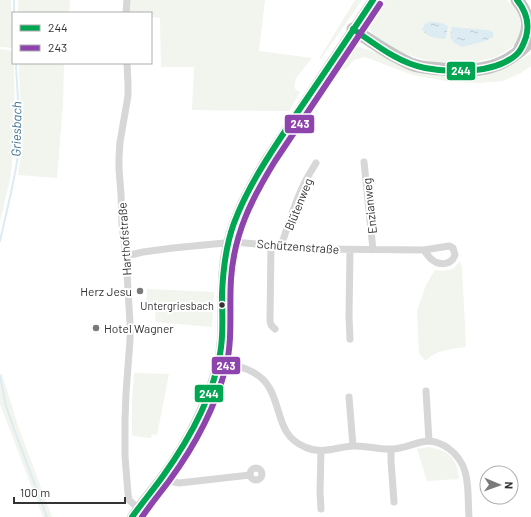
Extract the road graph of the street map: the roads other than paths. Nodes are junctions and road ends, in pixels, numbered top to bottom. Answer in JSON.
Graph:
{"nodes":[{"id":1,"x":127,"y":0,"type":"edge"},
{"id":2,"x":372,"y":0,"type":"edge"},
{"id":3,"x":517,"y":0,"type":"edge"},
{"id":4,"x":126,"y":12,"type":"edge"},
{"id":5,"x":353,"y":29,"type":"junction"},
{"id":6,"x":531,"y":40,"type":"edge"},
{"id":7,"x":517,"y":54,"type":"junction"},
{"id":8,"x":127,"y":64,"type":"edge"},
{"id":9,"x":364,"y":162,"type":"dead end"},
{"id":10,"x":316,"y":163,"type":"dead end"},
{"id":11,"x":228,"y":242,"type":"junction"},
{"id":12,"x":271,"y":245,"type":"junction"},
{"id":13,"x":281,"y":246,"type":"junction"},
{"id":14,"x":350,"y":250,"type":"junction"},
{"id":15,"x":373,"y":250,"type":"junction"},
{"id":16,"x":424,"y":250,"type":"dead end"},
{"id":17,"x":126,"y":256,"type":"junction"},
{"id":18,"x":275,"y":328,"type":"dead end"},
{"id":19,"x":350,"y":338,"type":"dead end"},
{"id":20,"x":218,"y":363,"type":"junction"},
{"id":21,"x":426,"y":391,"type":"dead end"},
{"id":22,"x":349,"y":397,"type":"dead end"},
{"id":23,"x":429,"y":441,"type":"junction"},
{"id":24,"x":353,"y":446,"type":"junction"},
{"id":25,"x":391,"y":449,"type":"junction"},
{"id":26,"x":321,"y":451,"type":"junction"},
{"id":27,"x":250,"y":475,"type":"dead end"},
{"id":28,"x":162,"y":477,"type":"junction"},
{"id":29,"x":394,"y":502,"type":"dead end"},
{"id":30,"x":321,"y":509,"type":"dead end"},
{"id":31,"x":135,"y":513,"type":"edge"},
{"id":32,"x":469,"y":517,"type":"edge"}],
"edges":[{"from":1,"to":4,"type":"street"},
{"from":2,"to":5,"type":"main road"},
{"from":3,"to":7,"type":"highway"},
{"from":5,"to":7,"type":"highway"},
{"from":5,"to":11,"type":"main road"},
{"from":6,"to":7,"type":"highway"},
{"from":8,"to":17,"type":"street","name":"Harthofstraße"},
{"from":9,"to":15,"type":"street","name":"Enzianweg"},
{"from":10,"to":13,"type":"street","name":"Blütenweg"},
{"from":11,"to":12,"type":"street","name":"Schützenstraße"},
{"from":11,"to":17,"type":"street","name":"Schützenstraße"},
{"from":11,"to":20,"type":"main road"},
{"from":12,"to":13,"type":"street","name":"Schützenstraße"},
{"from":12,"to":18,"type":"street"},
{"from":13,"to":14,"type":"street","name":"Schützenstraße"},
{"from":14,"to":15,"type":"street","name":"Schützenstraße"},
{"from":14,"to":19,"type":"street"},
{"from":15,"to":16,"type":"street","name":"Schützenstraße"},
{"from":17,"to":31,"type":"street","name":"Harthofstraße"},
{"from":20,"to":26,"type":"street"},
{"from":20,"to":28,"type":"main road"},
{"from":21,"to":23,"type":"street"},
{"from":22,"to":24,"type":"street"},
{"from":23,"to":25,"type":"street"},
{"from":23,"to":32,"type":"street"},
{"from":24,"to":25,"type":"street"},
{"from":24,"to":26,"type":"street"},
{"from":25,"to":29,"type":"street"},
{"from":26,"to":30,"type":"street"},
{"from":27,"to":28,"type":"street"},
{"from":28,"to":31,"type":"main road"}]}
